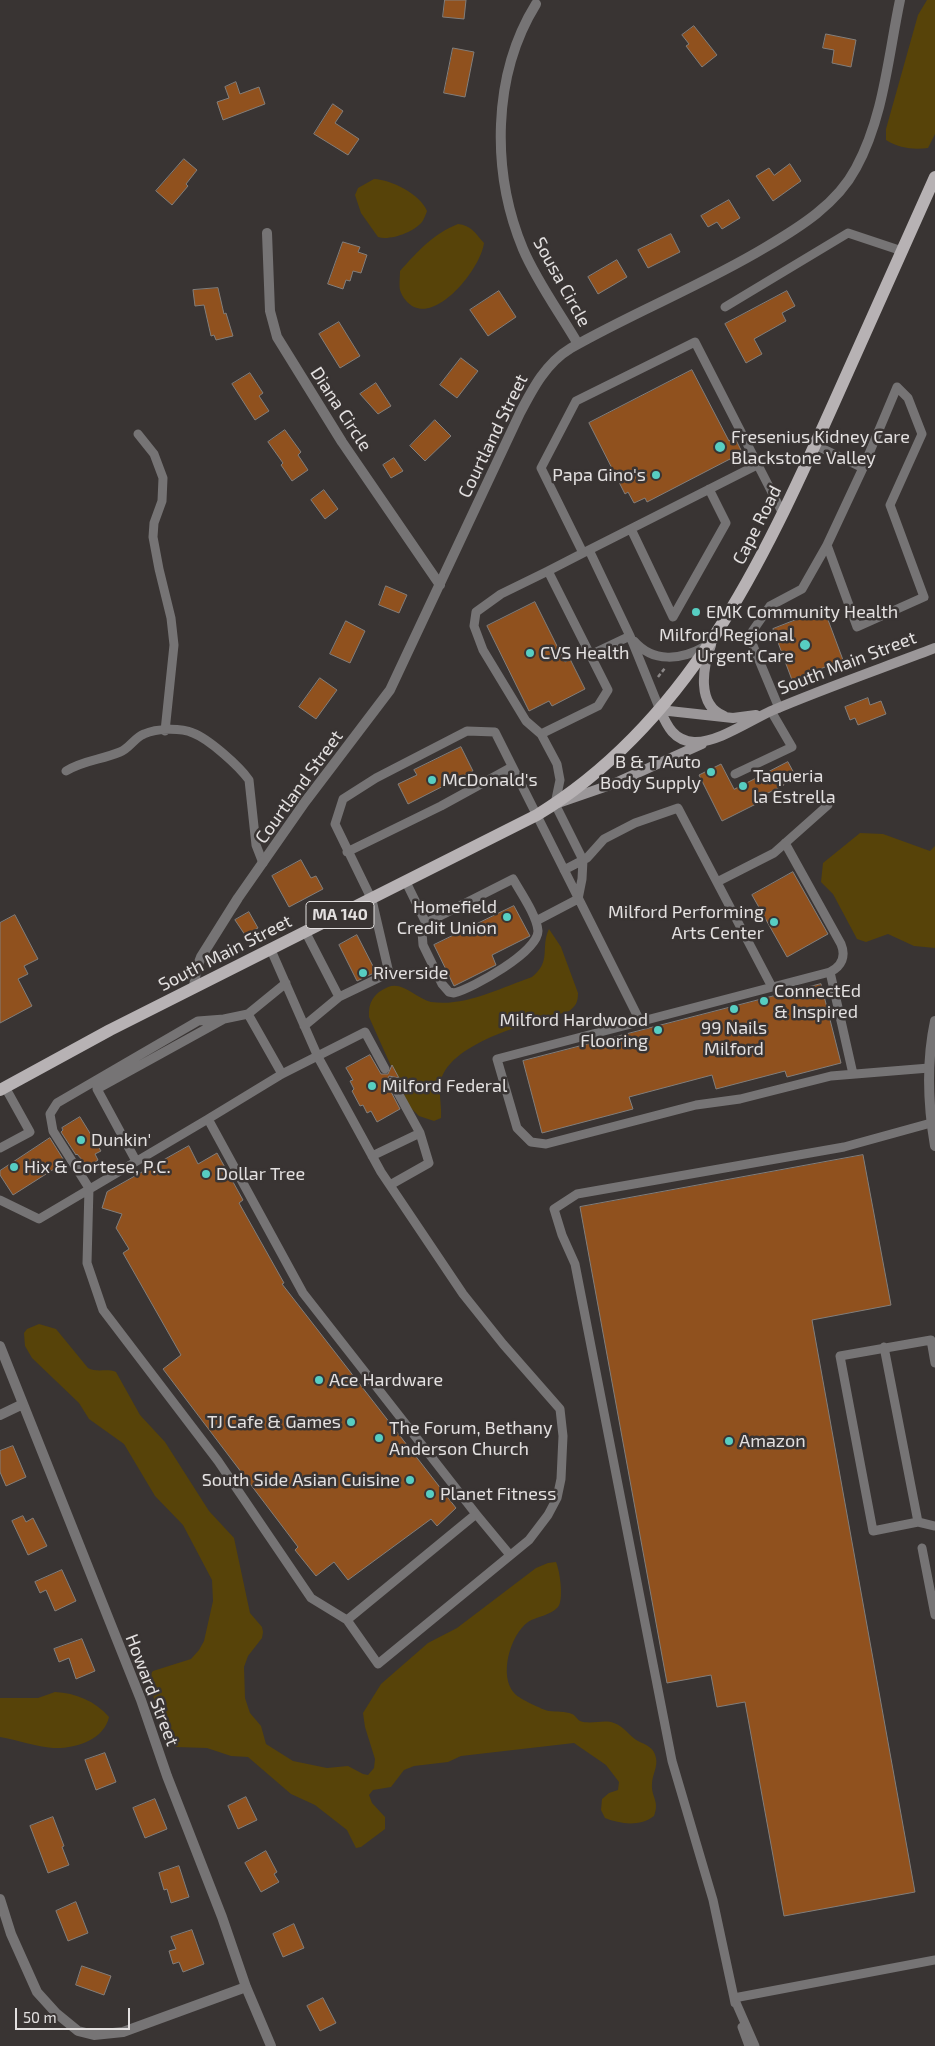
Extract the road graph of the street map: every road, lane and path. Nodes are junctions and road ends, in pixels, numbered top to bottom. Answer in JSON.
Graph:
{"nodes":[{"id":1,"x":900,"y":0,"type":"edge"},
{"id":2,"x":536,"y":4,"type":"dead end"},
{"id":3,"x":935,"y":178,"type":"edge"},
{"id":4,"x":267,"y":233,"type":"dead end"},
{"id":5,"x":902,"y":251,"type":"junction"},
{"id":6,"x":725,"y":307,"type":"dead end"},
{"id":7,"x":578,"y":344,"type":"junction"},
{"id":8,"x":138,"y":434,"type":"dead end"},
{"id":9,"x":815,"y":445,"type":"junction"},
{"id":10,"x":757,"y":465,"type":"junction"},
{"id":11,"x":863,"y":468,"type":"junction"},
{"id":12,"x":709,"y":489,"type":"junction"},
{"id":13,"x":782,"y":514,"type":"junction"},
{"id":14,"x":630,"y":529,"type":"junction"},
{"id":15,"x":827,"y":545,"type":"junction"},
{"id":16,"x":586,"y":552,"type":"junction"},
{"id":17,"x":548,"y":571,"type":"junction"},
{"id":18,"x":440,"y":585,"type":"junction"},
{"id":19,"x":630,"y":636,"type":"junction"},
{"id":20,"x":712,"y":641,"type":"junction"},
{"id":21,"x":935,"y":648,"type":"edge"},
{"id":22,"x":590,"y":655,"type":"junction"},
{"id":23,"x":665,"y":668,"type":"dead end"},
{"id":24,"x":657,"y":677,"type":"dead end"},
{"id":25,"x":660,"y":710,"type":"junction"},
{"id":26,"x":775,"y":710,"type":"junction"},
{"id":27,"x":727,"y":717,"type":"junction"},
{"id":28,"x":165,"y":731,"type":"junction"},
{"id":29,"x":541,"y":734,"type":"junction"},
{"id":30,"x":714,"y":738,"type":"junction"},
{"id":31,"x":512,"y":767,"type":"junction"},
{"id":32,"x":66,"y":771,"type":"dead end"},
{"id":33,"x":735,"y":774,"type":"dead end"},
{"id":34,"x":555,"y":804,"type":"junction"},
{"id":35,"x":828,"y":805,"type":"dead end"},
{"id":36,"x":536,"y":816,"type":"junction"},
{"id":37,"x":785,"y":843,"type":"junction"},
{"id":38,"x":347,"y":852,"type":"junction"},
{"id":39,"x":582,"y":860,"type":"junction"},
{"id":40,"x":263,"y":863,"type":"junction"},
{"id":41,"x":564,"y":870,"type":"junction"},
{"id":42,"x":406,"y":882,"type":"junction"},
{"id":43,"x":717,"y":882,"type":"junction"},
{"id":44,"x":578,"y":899,"type":"junction"},
{"id":45,"x":372,"y":900,"type":"junction"},
{"id":46,"x":536,"y":921,"type":"junction"},
{"id":47,"x":426,"y":923,"type":"junction"},
{"id":48,"x":306,"y":933,"type":"junction"},
{"id":49,"x":271,"y":950,"type":"junction"},
{"id":50,"x":830,"y":972,"type":"junction"},
{"id":51,"x":286,"y":984,"type":"junction"},
{"id":52,"x":772,"y":987,"type":"junction"},
{"id":53,"x":194,"y":988,"type":"junction"},
{"id":54,"x":339,"y":997,"type":"junction"},
{"id":55,"x":248,"y":1014,"type":"junction"},
{"id":56,"x":224,"y":1019,"type":"junction"},
{"id":57,"x":640,"y":1021,"type":"junction"},
{"id":58,"x":935,"y":1021,"type":"edge"},
{"id":59,"x":304,"y":1026,"type":"junction"},
{"id":60,"x":318,"y":1057,"type":"junction"},
{"id":61,"x":930,"y":1068,"type":"junction"},
{"id":62,"x":385,"y":1069,"type":"dead end"},
{"id":63,"x":282,"y":1074,"type":"junction"},
{"id":64,"x":853,"y":1074,"type":"junction"},
{"id":65,"x":392,"y":1082,"type":"dead end"},
{"id":66,"x":2,"y":1088,"type":"edge"},
{"id":67,"x":208,"y":1119,"type":"junction"},
{"id":68,"x":931,"y":1123,"type":"junction"},
{"id":69,"x":420,"y":1133,"type":"junction"},
{"id":70,"x":935,"y":1146,"type":"edge"},
{"id":71,"x":0,"y":1148,"type":"edge"},
{"id":72,"x":372,"y":1156,"type":"junction"},
{"id":73,"x":136,"y":1161,"type":"junction"},
{"id":74,"x":390,"y":1185,"type":"junction"},
{"id":75,"x":89,"y":1188,"type":"junction"},
{"id":76,"x":0,"y":1200,"type":"edge"},
{"id":77,"x":0,"y":1346,"type":"edge"},
{"id":78,"x":884,"y":1347,"type":"junction"},
{"id":79,"x":935,"y":1363,"type":"edge"},
{"id":80,"x":23,"y":1404,"type":"junction"},
{"id":81,"x":0,"y":1415,"type":"edge"},
{"id":82,"x":476,"y":1514,"type":"junction"},
{"id":83,"x":918,"y":1522,"type":"junction"},
{"id":84,"x":935,"y":1526,"type":"edge"},
{"id":85,"x":922,"y":1548,"type":"dead end"},
{"id":86,"x":510,"y":1556,"type":"junction"},
{"id":87,"x":935,"y":1615,"type":"edge"},
{"id":88,"x":347,"y":1620,"type":"junction"},
{"id":89,"x":0,"y":1899,"type":"edge"},
{"id":90,"x":935,"y":1960,"type":"edge"},
{"id":91,"x":246,"y":1987,"type":"junction"},
{"id":92,"x":734,"y":1998,"type":"junction"},
{"id":93,"x":271,"y":2046,"type":"edge"},
{"id":94,"x":749,"y":2046,"type":"edge"},
{"id":95,"x":755,"y":2046,"type":"edge"}],
"edges":[{"from":1,"to":7,"type":"street","name":"Courtland Street"},
{"from":2,"to":7,"type":"street","name":"Sousa Circle"},
{"from":3,"to":5,"type":"main road","name":"Cape Road","number":"MA 140"},
{"from":4,"to":18,"type":"street","name":"Diana Circle"},
{"from":5,"to":6,"type":"lane"},
{"from":5,"to":9,"type":"main road","name":"Cape Road","number":"MA 140"},
{"from":7,"to":18,"type":"street","name":"Courtland Street"},
{"from":8,"to":28,"type":"lane"},
{"from":9,"to":11,"type":"lane"},
{"from":9,"to":13,"type":"main road","name":"Cape Road","number":"MA 140"},
{"from":10,"to":12,"type":"lane"},
{"from":10,"to":13,"type":"lane"},
{"from":10,"to":16,"type":"lane"},
{"from":11,"to":15,"type":"lane"},
{"from":11,"to":15,"type":"lane"},
{"from":12,"to":14,"type":"lane"},
{"from":12,"to":14,"type":"lane"},
{"from":13,"to":20,"type":"main road","name":"Cape Road","number":"MA 140"},
{"from":14,"to":16,"type":"lane"},
{"from":15,"to":26,"type":"lane"},
{"from":16,"to":17,"type":"lane"},
{"from":16,"to":19,"type":"lane"},
{"from":17,"to":22,"type":"lane"},
{"from":17,"to":29,"type":"lane"},
{"from":18,"to":40,"type":"street","name":"Courtland Street"},
{"from":19,"to":20,"type":"lane"},
{"from":19,"to":22,"type":"lane"},
{"from":19,"to":25,"type":"lane"},
{"from":20,"to":25,"type":"main road","name":"Cape Road","number":"MA 140"},
{"from":20,"to":27,"type":"main road"},
{"from":21,"to":26,"type":"main road","name":"South Main Street"},
{"from":22,"to":29,"type":"lane"},
{"from":23,"to":24,"type":"path"},
{"from":25,"to":27,"type":"main road","name":"South Main Street"},
{"from":25,"to":30,"type":"main road","name":"South Main Street"},
{"from":25,"to":34,"type":"main road","name":"South Main Street","number":"MA 140"},
{"from":26,"to":27,"type":"main road","name":"South Main Street"},
{"from":26,"to":30,"type":"main road","name":"South Main Street"},
{"from":26,"to":33,"type":"lane"},
{"from":28,"to":32,"type":"lane"},
{"from":28,"to":40,"type":"lane"},
{"from":29,"to":34,"type":"lane"},
{"from":30,"to":34,"type":"main road"},
{"from":31,"to":36,"type":"lane"},
{"from":31,"to":38,"type":"lane"},
{"from":31,"to":38,"type":"lane"},
{"from":34,"to":36,"type":"main road","name":"South Main Street","number":"MA 140"},
{"from":34,"to":39,"type":"lane"},
{"from":35,"to":37,"type":"lane"},
{"from":36,"to":41,"type":"lane"},
{"from":36,"to":42,"type":"main road","name":"South Main Street","number":"MA 140"},
{"from":37,"to":43,"type":"lane"},
{"from":37,"to":50,"type":"lane"},
{"from":38,"to":45,"type":"lane"},
{"from":39,"to":41,"type":"lane"},
{"from":39,"to":43,"type":"lane"},
{"from":39,"to":44,"type":"lane"},
{"from":40,"to":53,"type":"street","name":"Courtland Street"},
{"from":41,"to":44,"type":"lane"},
{"from":42,"to":45,"type":"main road","name":"South Main Street","number":"MA 140"},
{"from":42,"to":47,"type":"lane"},
{"from":43,"to":52,"type":"lane"},
{"from":44,"to":46,"type":"lane"},
{"from":44,"to":57,"type":"lane"},
{"from":45,"to":48,"type":"main road","name":"South Main Street","number":"MA 140"},
{"from":45,"to":54,"type":"lane"},
{"from":46,"to":47,"type":"lane"},
{"from":46,"to":47,"type":"lane"},
{"from":48,"to":49,"type":"main road","name":"South Main Street","number":"MA 140"},
{"from":48,"to":54,"type":"lane"},
{"from":49,"to":51,"type":"lane"},
{"from":49,"to":53,"type":"main road","name":"South Main Street","number":"MA 140"},
{"from":50,"to":52,"type":"lane"},
{"from":50,"to":64,"type":"lane"},
{"from":51,"to":55,"type":"lane"},
{"from":51,"to":59,"type":"lane"},
{"from":52,"to":57,"type":"lane"},
{"from":53,"to":66,"type":"main road","name":"South Main Street","number":"MA 140"},
{"from":54,"to":59,"type":"lane"},
{"from":55,"to":56,"type":"lane"},
{"from":55,"to":63,"type":"lane"},
{"from":56,"to":73,"type":"lane"},
{"from":56,"to":75,"type":"lane"},
{"from":57,"to":64,"type":"lane"},
{"from":58,"to":61,"type":"street"},
{"from":59,"to":60,"type":"lane"},
{"from":60,"to":62,"type":"lane"},
{"from":60,"to":63,"type":"lane"},
{"from":60,"to":72,"type":"lane"},
{"from":61,"to":64,"type":"lane"},
{"from":61,"to":68,"type":"street"},
{"from":63,"to":67,"type":"lane"},
{"from":65,"to":69,"type":"lane"},
{"from":66,"to":71,"type":"lane"},
{"from":67,"to":73,"type":"lane"},
{"from":67,"to":82,"type":"lane"},
{"from":68,"to":70,"type":"street"},
{"from":68,"to":92,"type":"lane"},
{"from":69,"to":72,"type":"lane"},
{"from":69,"to":74,"type":"lane"},
{"from":72,"to":74,"type":"lane"},
{"from":73,"to":75,"type":"lane"},
{"from":74,"to":86,"type":"lane"},
{"from":75,"to":76,"type":"lane"},
{"from":75,"to":88,"type":"lane"},
{"from":77,"to":80,"type":"street","name":"Howard Street"},
{"from":78,"to":79,"type":"lane"},
{"from":78,"to":83,"type":"lane"},
{"from":78,"to":83,"type":"lane"},
{"from":80,"to":81,"type":"street"},
{"from":80,"to":91,"type":"street","name":"Howard Street"},
{"from":82,"to":86,"type":"lane"},
{"from":82,"to":88,"type":"lane"},
{"from":83,"to":84,"type":"lane"},
{"from":85,"to":87,"type":"lane"},
{"from":86,"to":88,"type":"lane"},
{"from":89,"to":91,"type":"street"},
{"from":90,"to":92,"type":"lane"},
{"from":91,"to":93,"type":"street","name":"Howard Street"},
{"from":92,"to":94,"type":"lane"},
{"from":92,"to":95,"type":"lane"}]}
